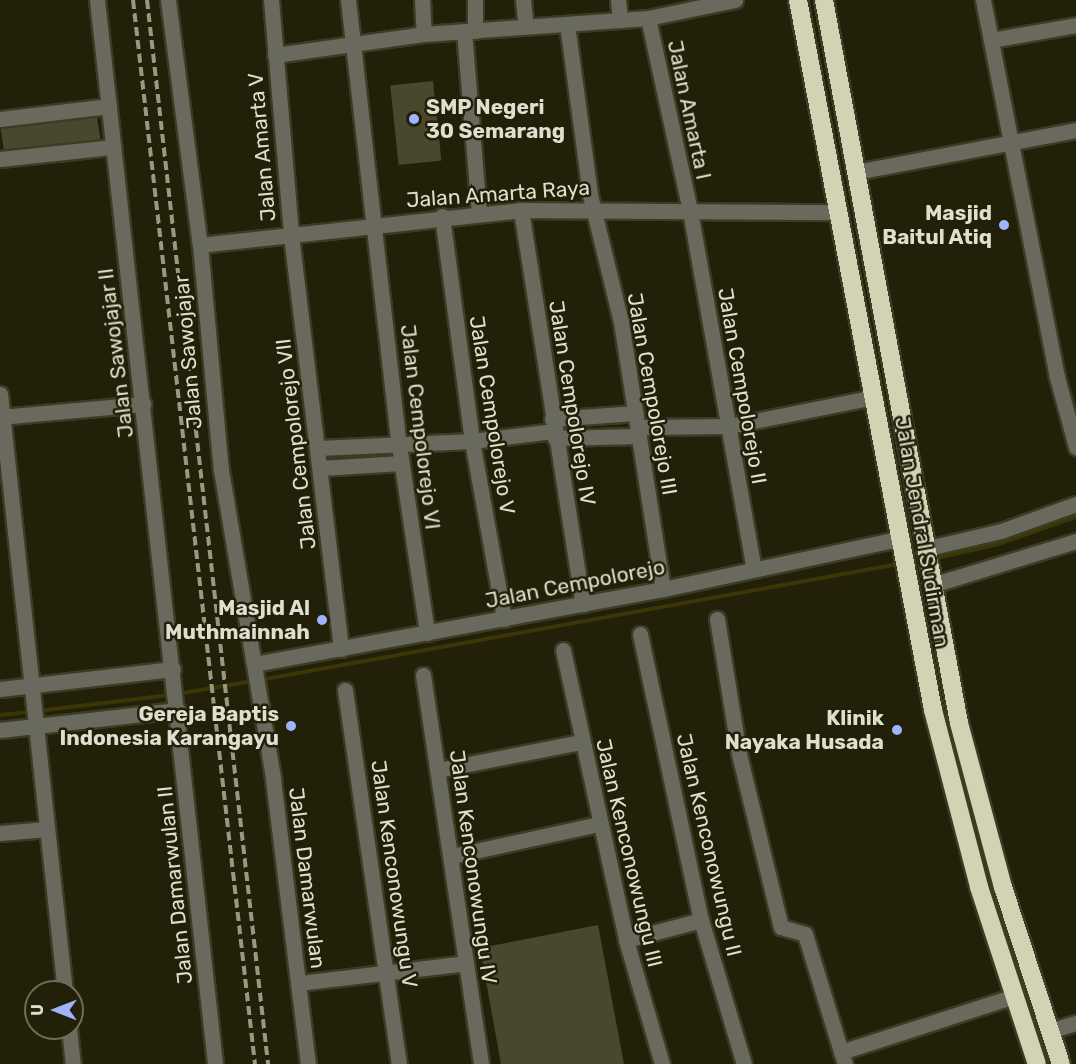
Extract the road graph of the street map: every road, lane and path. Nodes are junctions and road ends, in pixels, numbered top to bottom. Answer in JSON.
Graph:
{"nodes":[{"id":1,"x":97,"y":0,"type":"edge"},
{"id":2,"x":168,"y":0,"type":"edge"},
{"id":3,"x":271,"y":0,"type":"edge"},
{"id":4,"x":348,"y":0,"type":"edge"},
{"id":5,"x":422,"y":0,"type":"edge"},
{"id":6,"x":475,"y":0,"type":"edge"},
{"id":7,"x":523,"y":0,"type":"edge"},
{"id":8,"x":618,"y":0,"type":"edge"},
{"id":9,"x":735,"y":0,"type":"edge"},
{"id":10,"x":798,"y":0,"type":"edge"},
{"id":11,"x":824,"y":0,"type":"edge"},
{"id":12,"x":983,"y":0,"type":"edge"},
{"id":13,"x":648,"y":18,"type":"junction"},
{"id":14,"x":620,"y":20,"type":"junction"},
{"id":15,"x":567,"y":24,"type":"junction"},
{"id":16,"x":1076,"y":26,"type":"edge"},
{"id":17,"x":526,"y":27,"type":"junction"},
{"id":18,"x":470,"y":31,"type":"junction"},
{"id":19,"x":424,"y":34,"type":"junction"},
{"id":20,"x":991,"y":40,"type":"junction"},
{"id":21,"x":351,"y":42,"type":"junction"},
{"id":22,"x":275,"y":55,"type":"junction"},
{"id":23,"x":109,"y":105,"type":"junction"},
{"id":24,"x":0,"y":119,"type":"edge"},
{"id":25,"x":1076,"y":130,"type":"edge"},
{"id":26,"x":1011,"y":144,"type":"junction"},
{"id":27,"x":113,"y":147,"type":"junction"},
{"id":28,"x":0,"y":159,"type":"edge"},
{"id":29,"x":856,"y":172,"type":"junction"},
{"id":30,"x":592,"y":208,"type":"junction"},
{"id":31,"x":521,"y":210,"type":"junction"},
{"id":32,"x":690,"y":211,"type":"junction"},
{"id":33,"x":837,"y":212,"type":"junction"},
{"id":34,"x":478,"y":213,"type":"junction"},
{"id":35,"x":442,"y":216,"type":"junction"},
{"id":36,"x":374,"y":225,"type":"junction"},
{"id":37,"x":291,"y":235,"type":"junction"},
{"id":38,"x":200,"y":245,"type":"junction"},
{"id":39,"x":0,"y":393,"type":"edge"},
{"id":40,"x":874,"y":397,"type":"junction"},
{"id":41,"x":143,"y":404,"type":"junction"},
{"id":42,"x":1,"y":416,"type":"edge"},
{"id":43,"x":638,"y":425,"type":"junction"},
{"id":44,"x":729,"y":426,"type":"junction"},
{"id":45,"x":554,"y":429,"type":"junction"},
{"id":46,"x":472,"y":441,"type":"junction"},
{"id":47,"x":399,"y":445,"type":"junction"},
{"id":48,"x":372,"y":446,"type":"junction"},
{"id":49,"x":1076,"y":447,"type":"edge"},
{"id":50,"x":318,"y":448,"type":"junction"},
{"id":51,"x":402,"y":463,"type":"junction"},
{"id":52,"x":373,"y":465,"type":"junction"},
{"id":53,"x":320,"y":468,"type":"junction"},
{"id":54,"x":1076,"y":504,"type":"edge"},
{"id":55,"x":902,"y":541,"type":"junction"},
{"id":56,"x":1076,"y":541,"type":"edge"},
{"id":57,"x":925,"y":551,"type":"junction"},
{"id":58,"x":754,"y":569,"type":"junction"},
{"id":59,"x":931,"y":582,"type":"junction"},
{"id":60,"x":663,"y":589,"type":"junction"},
{"id":61,"x":584,"y":604,"type":"junction"},
{"id":62,"x":504,"y":619,"type":"junction"},
{"id":63,"x":717,"y":619,"type":"dead end"},
{"id":64,"x":427,"y":633,"type":"junction"},
{"id":65,"x":640,"y":634,"type":"dead end"},
{"id":66,"x":341,"y":649,"type":"junction"},
{"id":67,"x":563,"y":650,"type":"dead end"},
{"id":68,"x":254,"y":667,"type":"junction"},
{"id":69,"x":173,"y":669,"type":"junction"},
{"id":70,"x":423,"y":675,"type":"dead end"},
{"id":71,"x":0,"y":689,"type":"edge"},
{"id":72,"x":345,"y":690,"type":"dead end"},
{"id":73,"x":33,"y":693,"type":"junction"},
{"id":74,"x":260,"y":698,"type":"joint"},
{"id":75,"x":177,"y":699,"type":"junction"},
{"id":76,"x":35,"y":723,"type":"junction"},
{"id":77,"x":0,"y":730,"type":"edge"},
{"id":78,"x":581,"y":742,"type":"junction"},
{"id":79,"x":438,"y":770,"type":"junction"},
{"id":80,"x":599,"y":824,"type":"junction"},
{"id":81,"x":47,"y":829,"type":"junction"},
{"id":82,"x":0,"y":833,"type":"edge"},
{"id":83,"x":452,"y":855,"type":"junction"},
{"id":84,"x":701,"y":920,"type":"junction"},
{"id":85,"x":626,"y":940,"type":"junction"},
{"id":86,"x":466,"y":963,"type":"junction"},
{"id":87,"x":387,"y":973,"type":"junction"},
{"id":88,"x":64,"y":980,"type":"edge"},
{"id":89,"x":300,"y":983,"type":"junction"},
{"id":90,"x":1014,"y":996,"type":"junction"},
{"id":91,"x":1076,"y":1023,"type":"edge"},
{"id":92,"x":1049,"y":1030,"type":"junction"},
{"id":93,"x":70,"y":1040,"type":"edge"},
{"id":94,"x":843,"y":1058,"type":"edge"},
{"id":95,"x":73,"y":1064,"type":"edge"},
{"id":96,"x":215,"y":1064,"type":"edge"},
{"id":97,"x":308,"y":1064,"type":"edge"},
{"id":98,"x":399,"y":1064,"type":"edge"},
{"id":99,"x":482,"y":1064,"type":"edge"},
{"id":100,"x":662,"y":1064,"type":"edge"},
{"id":101,"x":744,"y":1064,"type":"edge"},
{"id":102,"x":1037,"y":1064,"type":"edge"},
{"id":103,"x":1060,"y":1064,"type":"edge"}],
"edges":[{"from":1,"to":23,"type":"street","name":"Jalan Sawojajar II"},
{"from":2,"to":38,"type":"street","name":"Jalan Sawojajar"},
{"from":3,"to":22,"type":"street","name":"Jalan Amarta V"},
{"from":4,"to":21,"type":"street","name":"Jalan Cempolorejo VI"},
{"from":5,"to":19,"type":"street"},
{"from":6,"to":18,"type":"street"},
{"from":7,"to":17,"type":"street"},
{"from":8,"to":14,"type":"street"},
{"from":9,"to":13,"type":"street"},
{"from":10,"to":33,"type":"highway","name":"Jalan Jendral Sudirman"},
{"from":11,"to":29,"type":"highway","name":"Jalan Jendral Sudirman"},
{"from":12,"to":20,"type":"street"},
{"from":13,"to":14,"type":"street"},
{"from":13,"to":32,"type":"street","name":"Jalan Amarta I"},
{"from":14,"to":15,"type":"street"},
{"from":15,"to":17,"type":"street"},
{"from":15,"to":30,"type":"street","name":"Jalan Cempolorejo III"},
{"from":16,"to":20,"type":"street"},
{"from":17,"to":18,"type":"street"},
{"from":18,"to":19,"type":"street"},
{"from":18,"to":34,"type":"street"},
{"from":19,"to":21,"type":"street"},
{"from":20,"to":26,"type":"street"},
{"from":21,"to":22,"type":"street"},
{"from":21,"to":36,"type":"street","name":"Jalan Cempolorejo VI"},
{"from":22,"to":37,"type":"street","name":"Jalan Amarta V"},
{"from":23,"to":24,"type":"street"},
{"from":23,"to":27,"type":"street","name":"Jalan Sawojajar II"},
{"from":25,"to":26,"type":"street"},
{"from":26,"to":29,"type":"street"},
{"from":26,"to":49,"type":"street"},
{"from":27,"to":28,"type":"street"},
{"from":27,"to":41,"type":"street","name":"Jalan Sawojajar II"},
{"from":29,"to":57,"type":"highway","name":"Jalan Jendral Sudirman"},
{"from":30,"to":31,"type":"street","name":"Jalan Amarta Raya"},
{"from":30,"to":32,"type":"street","name":"Jalan Amarta Raya"},
{"from":30,"to":43,"type":"street","name":"Jalan Cempolorejo III"},
{"from":31,"to":34,"type":"street","name":"Jalan Amarta Raya"},
{"from":31,"to":45,"type":"street","name":"Jalan Cempolorejo IV"},
{"from":32,"to":33,"type":"street","name":"Jalan Amarta Raya"},
{"from":32,"to":44,"type":"street","name":"Jalan Cempolorejo II"},
{"from":33,"to":40,"type":"highway","name":"Jalan Jendral Sudirman"},
{"from":34,"to":35,"type":"street","name":"Jalan Amarta Raya"},
{"from":35,"to":36,"type":"street","name":"Jalan Amarta Raya"},
{"from":35,"to":46,"type":"street","name":"Jalan Cempolorejo V"},
{"from":36,"to":37,"type":"street","name":"Jalan Amarta Raya"},
{"from":36,"to":47,"type":"street","name":"Jalan Cempolorejo VI"},
{"from":37,"to":38,"type":"street","name":"Jalan Amarta Raya"},
{"from":37,"to":50,"type":"street","name":"Jalan Cempolorejo VII"},
{"from":38,"to":68,"type":"street","name":"Jalan Sawojajar"},
{"from":39,"to":42,"type":"street"},
{"from":40,"to":44,"type":"street"},
{"from":40,"to":55,"type":"highway","name":"Jalan Jendral Sudirman"},
{"from":41,"to":42,"type":"street"},
{"from":41,"to":69,"type":"street","name":"Jalan Sawojajar II"},
{"from":42,"to":73,"type":"street"},
{"from":43,"to":44,"type":"street"},
{"from":43,"to":45,"type":"street"},
{"from":43,"to":45,"type":"street"},
{"from":43,"to":60,"type":"street","name":"Jalan Cempolorejo III"},
{"from":44,"to":58,"type":"street","name":"Jalan Cempolorejo II"},
{"from":45,"to":46,"type":"street"},
{"from":45,"to":61,"type":"street","name":"Jalan Cempolorejo IV"},
{"from":46,"to":47,"type":"street"},
{"from":46,"to":62,"type":"street","name":"Jalan Cempolorejo V"},
{"from":47,"to":48,"type":"street"},
{"from":47,"to":51,"type":"street","name":"Jalan Cempolorejo VI"},
{"from":48,"to":50,"type":"street"},
{"from":48,"to":52,"type":"street"},
{"from":50,"to":53,"type":"street","name":"Jalan Cempolorejo VII"},
{"from":51,"to":52,"type":"street"},
{"from":51,"to":64,"type":"street","name":"Jalan Cempolorejo VI"},
{"from":52,"to":53,"type":"street"},
{"from":53,"to":66,"type":"street","name":"Jalan Cempolorejo VII"},
{"from":54,"to":57,"type":"street"},
{"from":55,"to":58,"type":"street","name":"Jalan Cempolorejo"},
{"from":55,"to":90,"type":"highway","name":"Jalan Jendral Sudirman"},
{"from":56,"to":59,"type":"street"},
{"from":57,"to":59,"type":"highway","name":"Jalan Jendral Sudirman"},
{"from":58,"to":60,"type":"street","name":"Jalan Cempolorejo"},
{"from":59,"to":92,"type":"highway","name":"Jalan Jendral Sudirman"},
{"from":60,"to":61,"type":"street","name":"Jalan Cempolorejo"},
{"from":61,"to":62,"type":"street","name":"Jalan Cempolorejo"},
{"from":62,"to":64,"type":"street","name":"Jalan Cempolorejo"},
{"from":63,"to":94,"type":"street"},
{"from":64,"to":66,"type":"street","name":"Jalan Cempolorejo"},
{"from":65,"to":84,"type":"street","name":"Jalan Kenconowungu II"},
{"from":66,"to":68,"type":"street","name":"Jalan Cempolorejo"},
{"from":67,"to":78,"type":"street","name":"Jalan Kenconowungu III"},
{"from":68,"to":74,"type":"street","name":"Jalan Sawojajar"},
{"from":69,"to":73,"type":"street"},
{"from":69,"to":75,"type":"street","name":"Jalan Sawojajar II"},
{"from":70,"to":79,"type":"street","name":"Jalan Kenconowungu IV"},
{"from":71,"to":73,"type":"street"},
{"from":72,"to":87,"type":"street","name":"Jalan Kenconowungu V"},
{"from":73,"to":76,"type":"street"},
{"from":74,"to":89,"type":"street","name":"Jalan Damarwulan"},
{"from":75,"to":76,"type":"street"},
{"from":75,"to":96,"type":"street","name":"Jalan Damarwulan II"},
{"from":76,"to":77,"type":"street"},
{"from":76,"to":81,"type":"street"},
{"from":78,"to":79,"type":"street"},
{"from":78,"to":80,"type":"street","name":"Jalan Kenconowungu III"},
{"from":79,"to":83,"type":"street","name":"Jalan Kenconowungu IV"},
{"from":80,"to":83,"type":"street"},
{"from":80,"to":85,"type":"street","name":"Jalan Kenconowungu III"},
{"from":81,"to":82,"type":"street"},
{"from":81,"to":88,"type":"street"},
{"from":83,"to":86,"type":"street","name":"Jalan Kenconowungu IV"},
{"from":84,"to":85,"type":"street"},
{"from":84,"to":101,"type":"street","name":"Jalan Kenconowungu II"},
{"from":85,"to":100,"type":"street","name":"Jalan Kenconowungu III"},
{"from":86,"to":87,"type":"street"},
{"from":86,"to":99,"type":"street","name":"Jalan Kenconowungu IV"},
{"from":87,"to":89,"type":"street"},
{"from":87,"to":98,"type":"street","name":"Jalan Kenconowungu V"},
{"from":89,"to":97,"type":"street","name":"Jalan Damarwulan"},
{"from":90,"to":94,"type":"street"},
{"from":90,"to":102,"type":"highway","name":"Jalan Jendral Sudirman"},
{"from":91,"to":92,"type":"street"},
{"from":92,"to":103,"type":"highway","name":"Jalan Jendral Sudirman"},
{"from":93,"to":95,"type":"street"}]}
